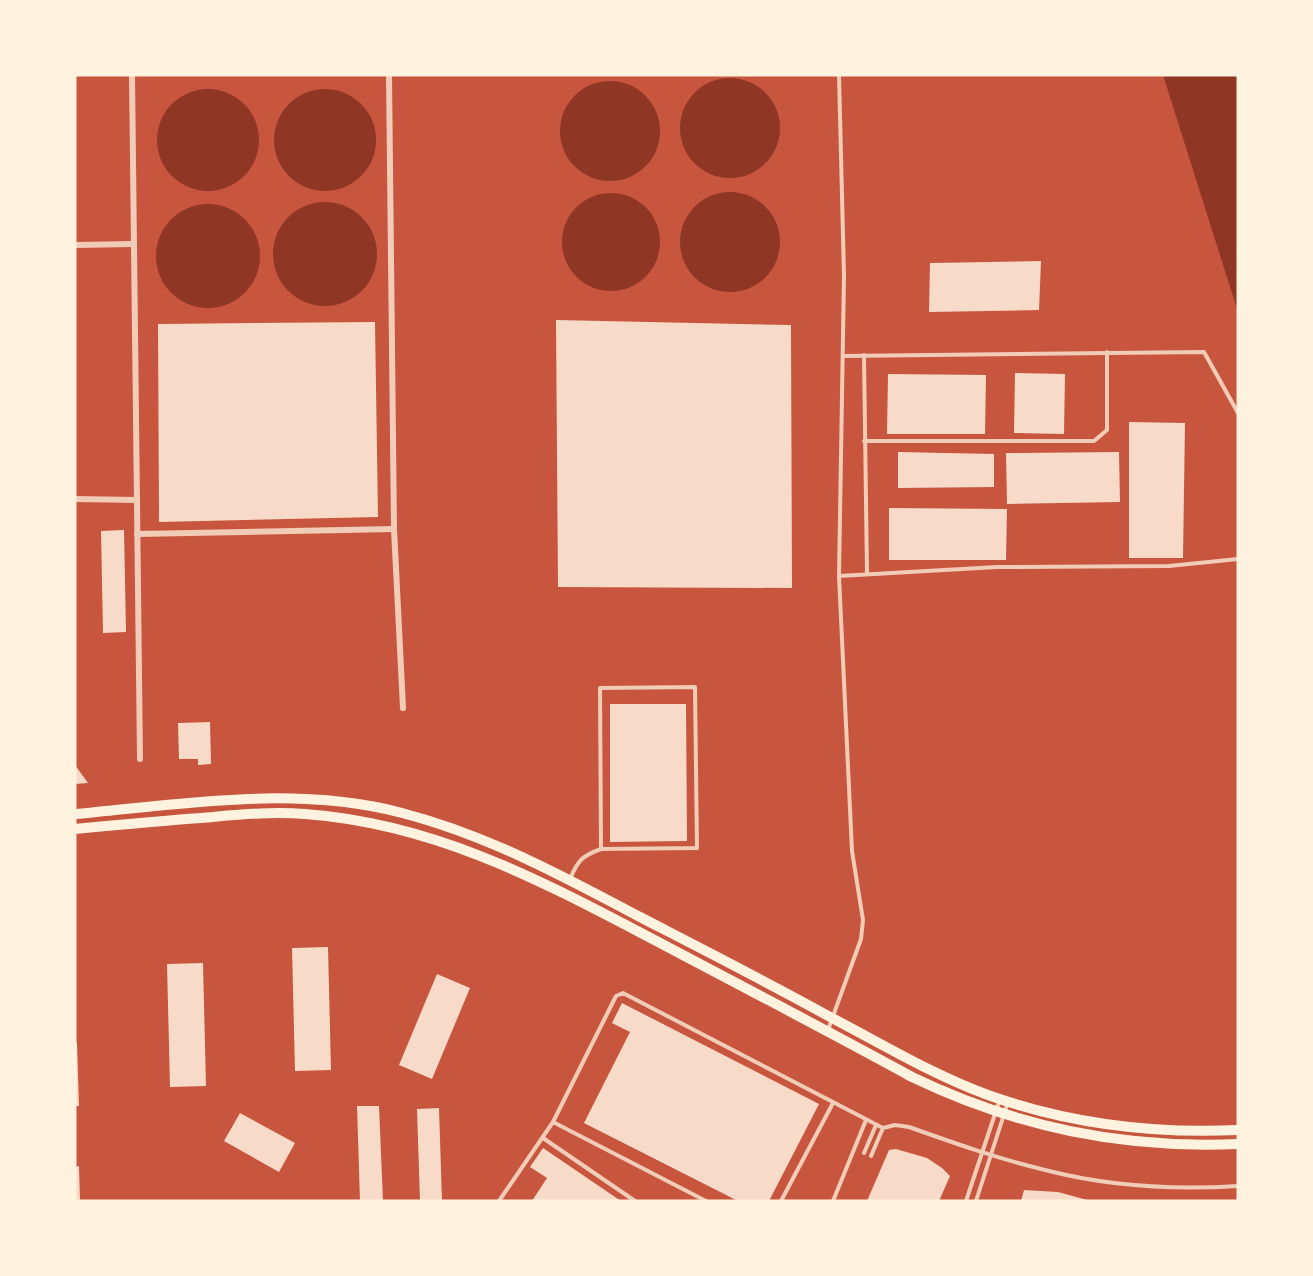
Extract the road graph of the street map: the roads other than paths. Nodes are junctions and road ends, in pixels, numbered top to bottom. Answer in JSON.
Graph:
{"nodes":[{"id":1,"x":132,"y":75,"type":"edge"},
{"id":2,"x":388,"y":75,"type":"edge"},
{"id":3,"x":839,"y":75,"type":"edge"},
{"id":4,"x":75,"y":244,"type":"edge"},
{"id":5,"x":134,"y":244,"type":"junction"},
{"id":6,"x":1107,"y":352,"type":"junction"},
{"id":7,"x":864,"y":355,"type":"junction"},
{"id":8,"x":843,"y":356,"type":"junction"},
{"id":9,"x":1238,"y":413,"type":"edge"},
{"id":10,"x":864,"y":441,"type":"junction"},
{"id":11,"x":75,"y":499,"type":"edge"},
{"id":12,"x":137,"y":500,"type":"junction"},
{"id":13,"x":394,"y":529,"type":"junction"},
{"id":14,"x":138,"y":534,"type":"junction"},
{"id":15,"x":1238,"y":559,"type":"edge"},
{"id":16,"x":867,"y":574,"type":"junction"},
{"id":17,"x":839,"y":576,"type":"junction"},
{"id":18,"x":403,"y":708,"type":"dead end"},
{"id":19,"x":140,"y":759,"type":"dead end"},
{"id":20,"x":75,"y":814,"type":"edge"},
{"id":21,"x":75,"y":829,"type":"edge"},
{"id":22,"x":602,"y":849,"type":"junction"},
{"id":23,"x":570,"y":880,"type":"junction"},
{"id":24,"x":832,"y":1018,"type":"junction"},
{"id":25,"x":827,"y":1031,"type":"junction"},
{"id":26,"x":1004,"y":1100,"type":"junction"},
{"id":27,"x":833,"y":1103,"type":"junction"},
{"id":28,"x":1000,"y":1113,"type":"junction"},
{"id":29,"x":867,"y":1120,"type":"junction"},
{"id":30,"x":553,"y":1122,"type":"junction"},
{"id":31,"x":876,"y":1125,"type":"junction"},
{"id":32,"x":883,"y":1128,"type":"junction"},
{"id":33,"x":1238,"y":1130,"type":"edge"},
{"id":34,"x":543,"y":1138,"type":"junction"},
{"id":35,"x":1238,"y":1144,"type":"edge"},
{"id":36,"x":864,"y":1152,"type":"dead end"},
{"id":37,"x":982,"y":1152,"type":"junction"},
{"id":38,"x":991,"y":1155,"type":"junction"},
{"id":39,"x":871,"y":1156,"type":"dead end"},
{"id":40,"x":1238,"y":1186,"type":"edge"},
{"id":41,"x":499,"y":1201,"type":"edge"},
{"id":42,"x":635,"y":1201,"type":"edge"},
{"id":43,"x":706,"y":1201,"type":"edge"},
{"id":44,"x":781,"y":1201,"type":"edge"},
{"id":45,"x":833,"y":1201,"type":"edge"},
{"id":46,"x":966,"y":1201,"type":"edge"},
{"id":47,"x":976,"y":1201,"type":"edge"}],
"edges":[{"from":1,"to":5,"type":"street"},
{"from":2,"to":13,"type":"street"},
{"from":3,"to":8,"type":"lane"},
{"from":4,"to":5,"type":"street"},
{"from":5,"to":12,"type":"street"},
{"from":6,"to":7,"type":"lane"},
{"from":6,"to":9,"type":"lane"},
{"from":6,"to":10,"type":"lane"},
{"from":7,"to":8,"type":"lane"},
{"from":7,"to":10,"type":"lane"},
{"from":8,"to":17,"type":"lane"},
{"from":10,"to":16,"type":"lane"},
{"from":11,"to":12,"type":"street"},
{"from":12,"to":14,"type":"street"},
{"from":13,"to":14,"type":"street"},
{"from":13,"to":18,"type":"street"},
{"from":14,"to":19,"type":"street"},
{"from":15,"to":16,"type":"lane"},
{"from":16,"to":17,"type":"lane"},
{"from":17,"to":24,"type":"lane"},
{"from":20,"to":23,"type":"main road"},
{"from":21,"to":25,"type":"main road"},
{"from":22,"to":22,"type":"lane"},
{"from":22,"to":23,"type":"lane"},
{"from":23,"to":24,"type":"main road"},
{"from":24,"to":25,"type":"lane"},
{"from":24,"to":26,"type":"main road"},
{"from":25,"to":28,"type":"main road"},
{"from":26,"to":28,"type":"lane"},
{"from":26,"to":28,"type":"lane"},
{"from":26,"to":33,"type":"main road"},
{"from":27,"to":29,"type":"lane"},
{"from":27,"to":30,"type":"lane"},
{"from":27,"to":44,"type":"lane"},
{"from":28,"to":35,"type":"main road"},
{"from":28,"to":37,"type":"lane"},
{"from":28,"to":38,"type":"lane"},
{"from":29,"to":31,"type":"lane"},
{"from":29,"to":45,"type":"lane"},
{"from":30,"to":34,"type":"lane"},
{"from":30,"to":43,"type":"lane"},
{"from":31,"to":32,"type":"lane"},
{"from":31,"to":36,"type":"lane"},
{"from":32,"to":37,"type":"lane"},
{"from":32,"to":39,"type":"lane"},
{"from":34,"to":41,"type":"lane"},
{"from":34,"to":42,"type":"lane"},
{"from":37,"to":38,"type":"lane"},
{"from":37,"to":46,"type":"lane"},
{"from":38,"to":40,"type":"lane"},
{"from":38,"to":47,"type":"lane"}]}
